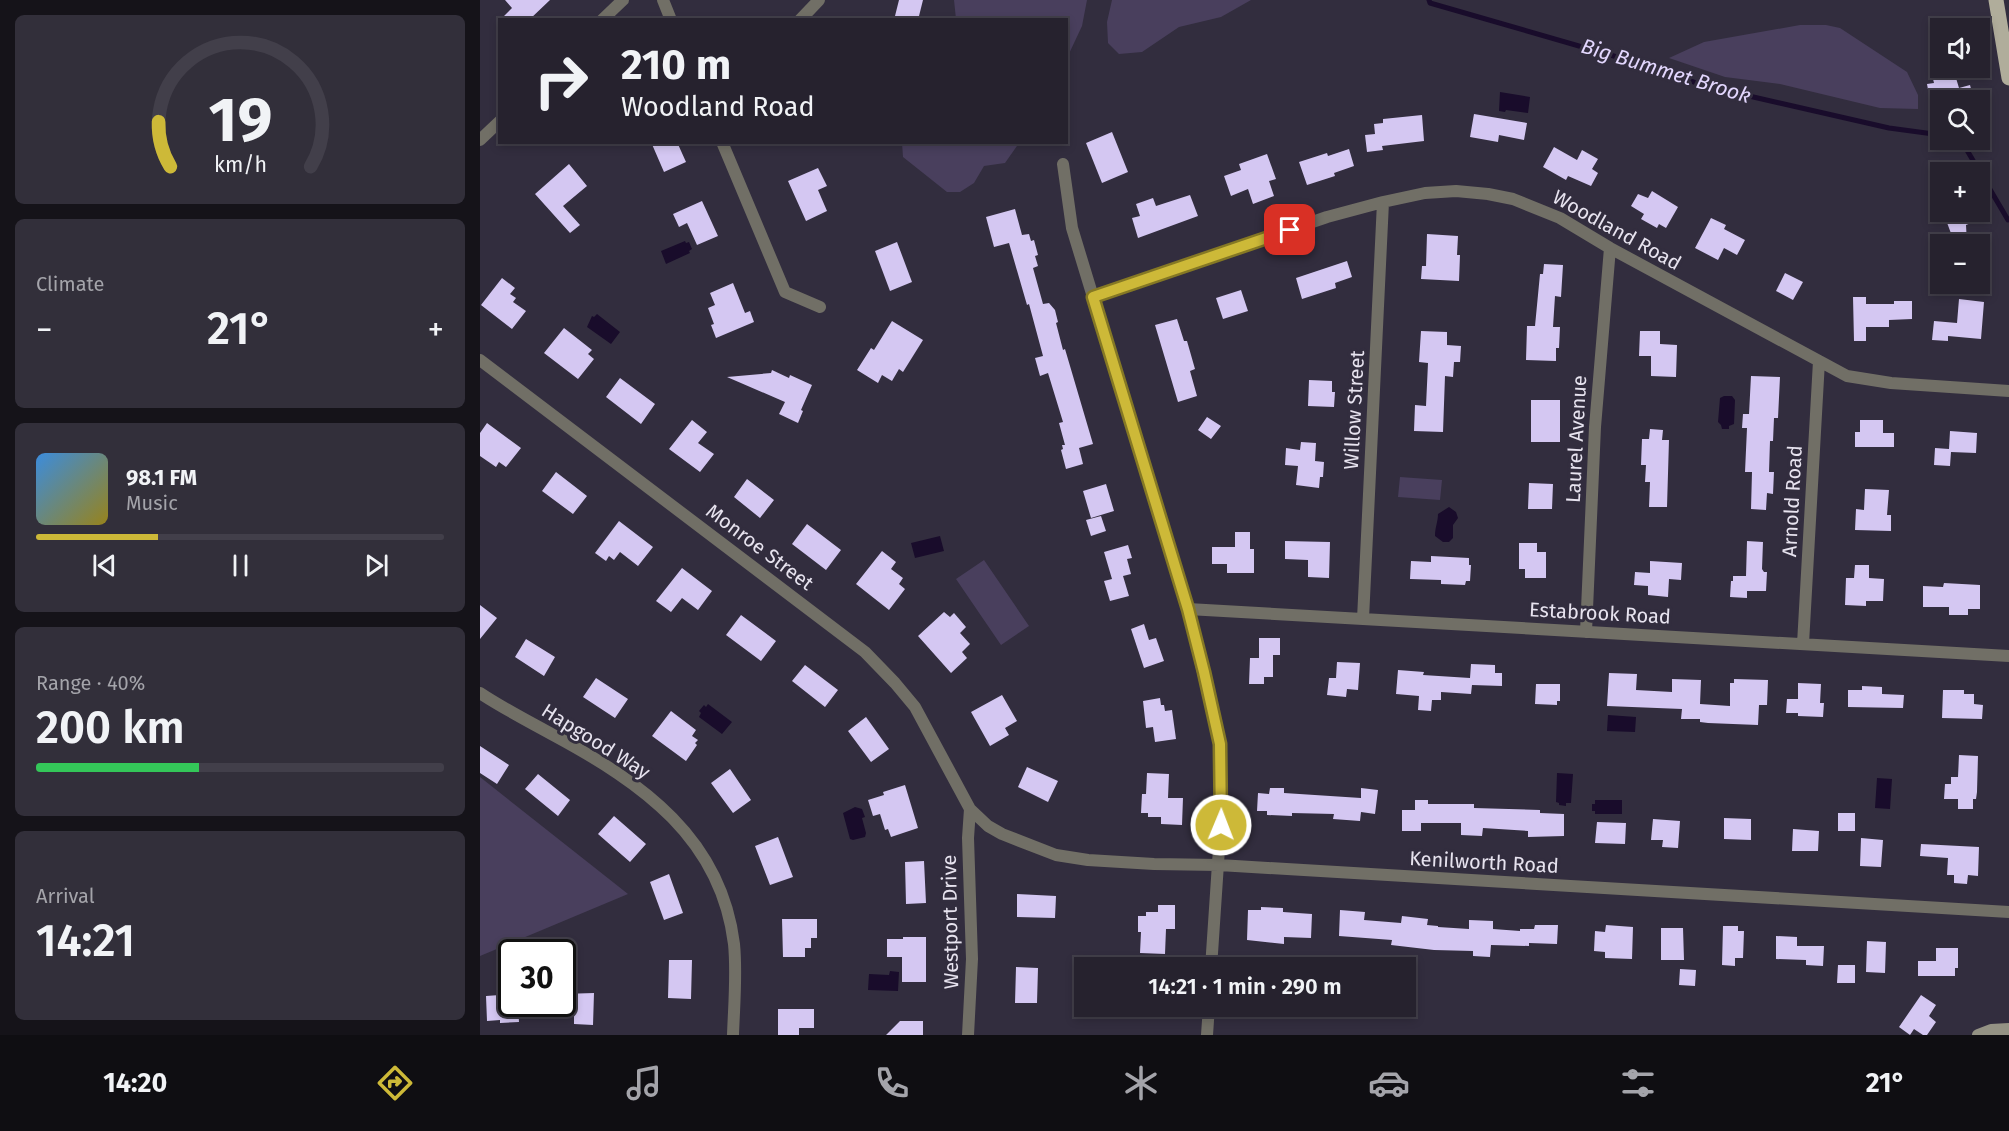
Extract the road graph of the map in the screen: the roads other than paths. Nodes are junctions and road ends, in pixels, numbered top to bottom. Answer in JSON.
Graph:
{"nodes":[{"id":1,"x":623,"y":0,"type":"edge"},
{"id":2,"x":663,"y":0,"type":"edge"},
{"id":3,"x":819,"y":0,"type":"edge"},
{"id":4,"x":1996,"y":0,"type":"edge"},
{"id":5,"x":604,"y":18,"type":"edge"},
{"id":6,"x":670,"y":18,"type":"edge"},
{"id":7,"x":802,"y":18,"type":"edge"},
{"id":8,"x":2009,"y":78,"type":"edge"},
{"id":9,"x":498,"y":123,"type":"edge"},
{"id":10,"x":480,"y":140,"type":"edge"},
{"id":11,"x":723,"y":144,"type":"edge"},
{"id":12,"x":1063,"y":164,"type":"dead end"},
{"id":13,"x":1383,"y":202,"type":"junction"},
{"id":14,"x":1610,"y":248,"type":"junction"},
{"id":15,"x":1093,"y":297,"type":"junction"},
{"id":16,"x":820,"y":307,"type":"dead end"},
{"id":17,"x":480,"y":360,"type":"edge"},
{"id":18,"x":1819,"y":361,"type":"junction"},
{"id":19,"x":2009,"y":391,"type":"edge"},
{"id":20,"x":1188,"y":609,"type":"junction"},
{"id":21,"x":1363,"y":619,"type":"junction"},
{"id":22,"x":1586,"y":632,"type":"junction"},
{"id":23,"x":1803,"y":644,"type":"junction"},
{"id":24,"x":2009,"y":656,"type":"edge"},
{"id":25,"x":480,"y":693,"type":"edge"},
{"id":26,"x":970,"y":808,"type":"junction"},
{"id":27,"x":1219,"y":865,"type":"junction"},
{"id":28,"x":2009,"y":912,"type":"edge"},
{"id":29,"x":1212,"y":957,"type":"edge"},
{"id":30,"x":1208,"y":1017,"type":"edge"},
{"id":31,"x":2009,"y":1029,"type":"edge"},
{"id":32,"x":734,"y":1035,"type":"edge"},
{"id":33,"x":968,"y":1035,"type":"edge"},
{"id":34,"x":1207,"y":1035,"type":"edge"},
{"id":35,"x":1978,"y":1035,"type":"edge"}],
"edges":[{"from":1,"to":5,"type":"street"},
{"from":2,"to":6,"type":"street"},
{"from":3,"to":7,"type":"street"},
{"from":4,"to":8,"type":"main road"},
{"from":9,"to":10,"type":"street"},
{"from":11,"to":16,"type":"street"},
{"from":12,"to":15,"type":"street"},
{"from":13,"to":14,"type":"street","name":"Woodland Road"},
{"from":13,"to":15,"type":"street","name":"Woodland Road"},
{"from":13,"to":21,"type":"street","name":"Willow Street"},
{"from":14,"to":18,"type":"street","name":"Woodland Road"},
{"from":14,"to":22,"type":"street","name":"Laurel Avenue"},
{"from":15,"to":20,"type":"street"},
{"from":17,"to":26,"type":"street","name":"Monroe Street"},
{"from":18,"to":19,"type":"street","name":"Woodland Road"},
{"from":18,"to":23,"type":"street","name":"Arnold Road"},
{"from":20,"to":21,"type":"street","name":"Estabrook Road"},
{"from":20,"to":27,"type":"street"},
{"from":21,"to":22,"type":"street","name":"Estabrook Road"},
{"from":22,"to":23,"type":"street","name":"Estabrook Road"},
{"from":23,"to":24,"type":"street","name":"Estabrook Road"},
{"from":25,"to":32,"type":"street","name":"Hapgood Way"},
{"from":26,"to":27,"type":"street","name":"Kenilworth Road"},
{"from":26,"to":33,"type":"street","name":"Westport Drive"},
{"from":27,"to":28,"type":"street","name":"Kenilworth Road"},
{"from":27,"to":29,"type":"street"},
{"from":30,"to":34,"type":"street"},
{"from":31,"to":35,"type":"street"}]}
